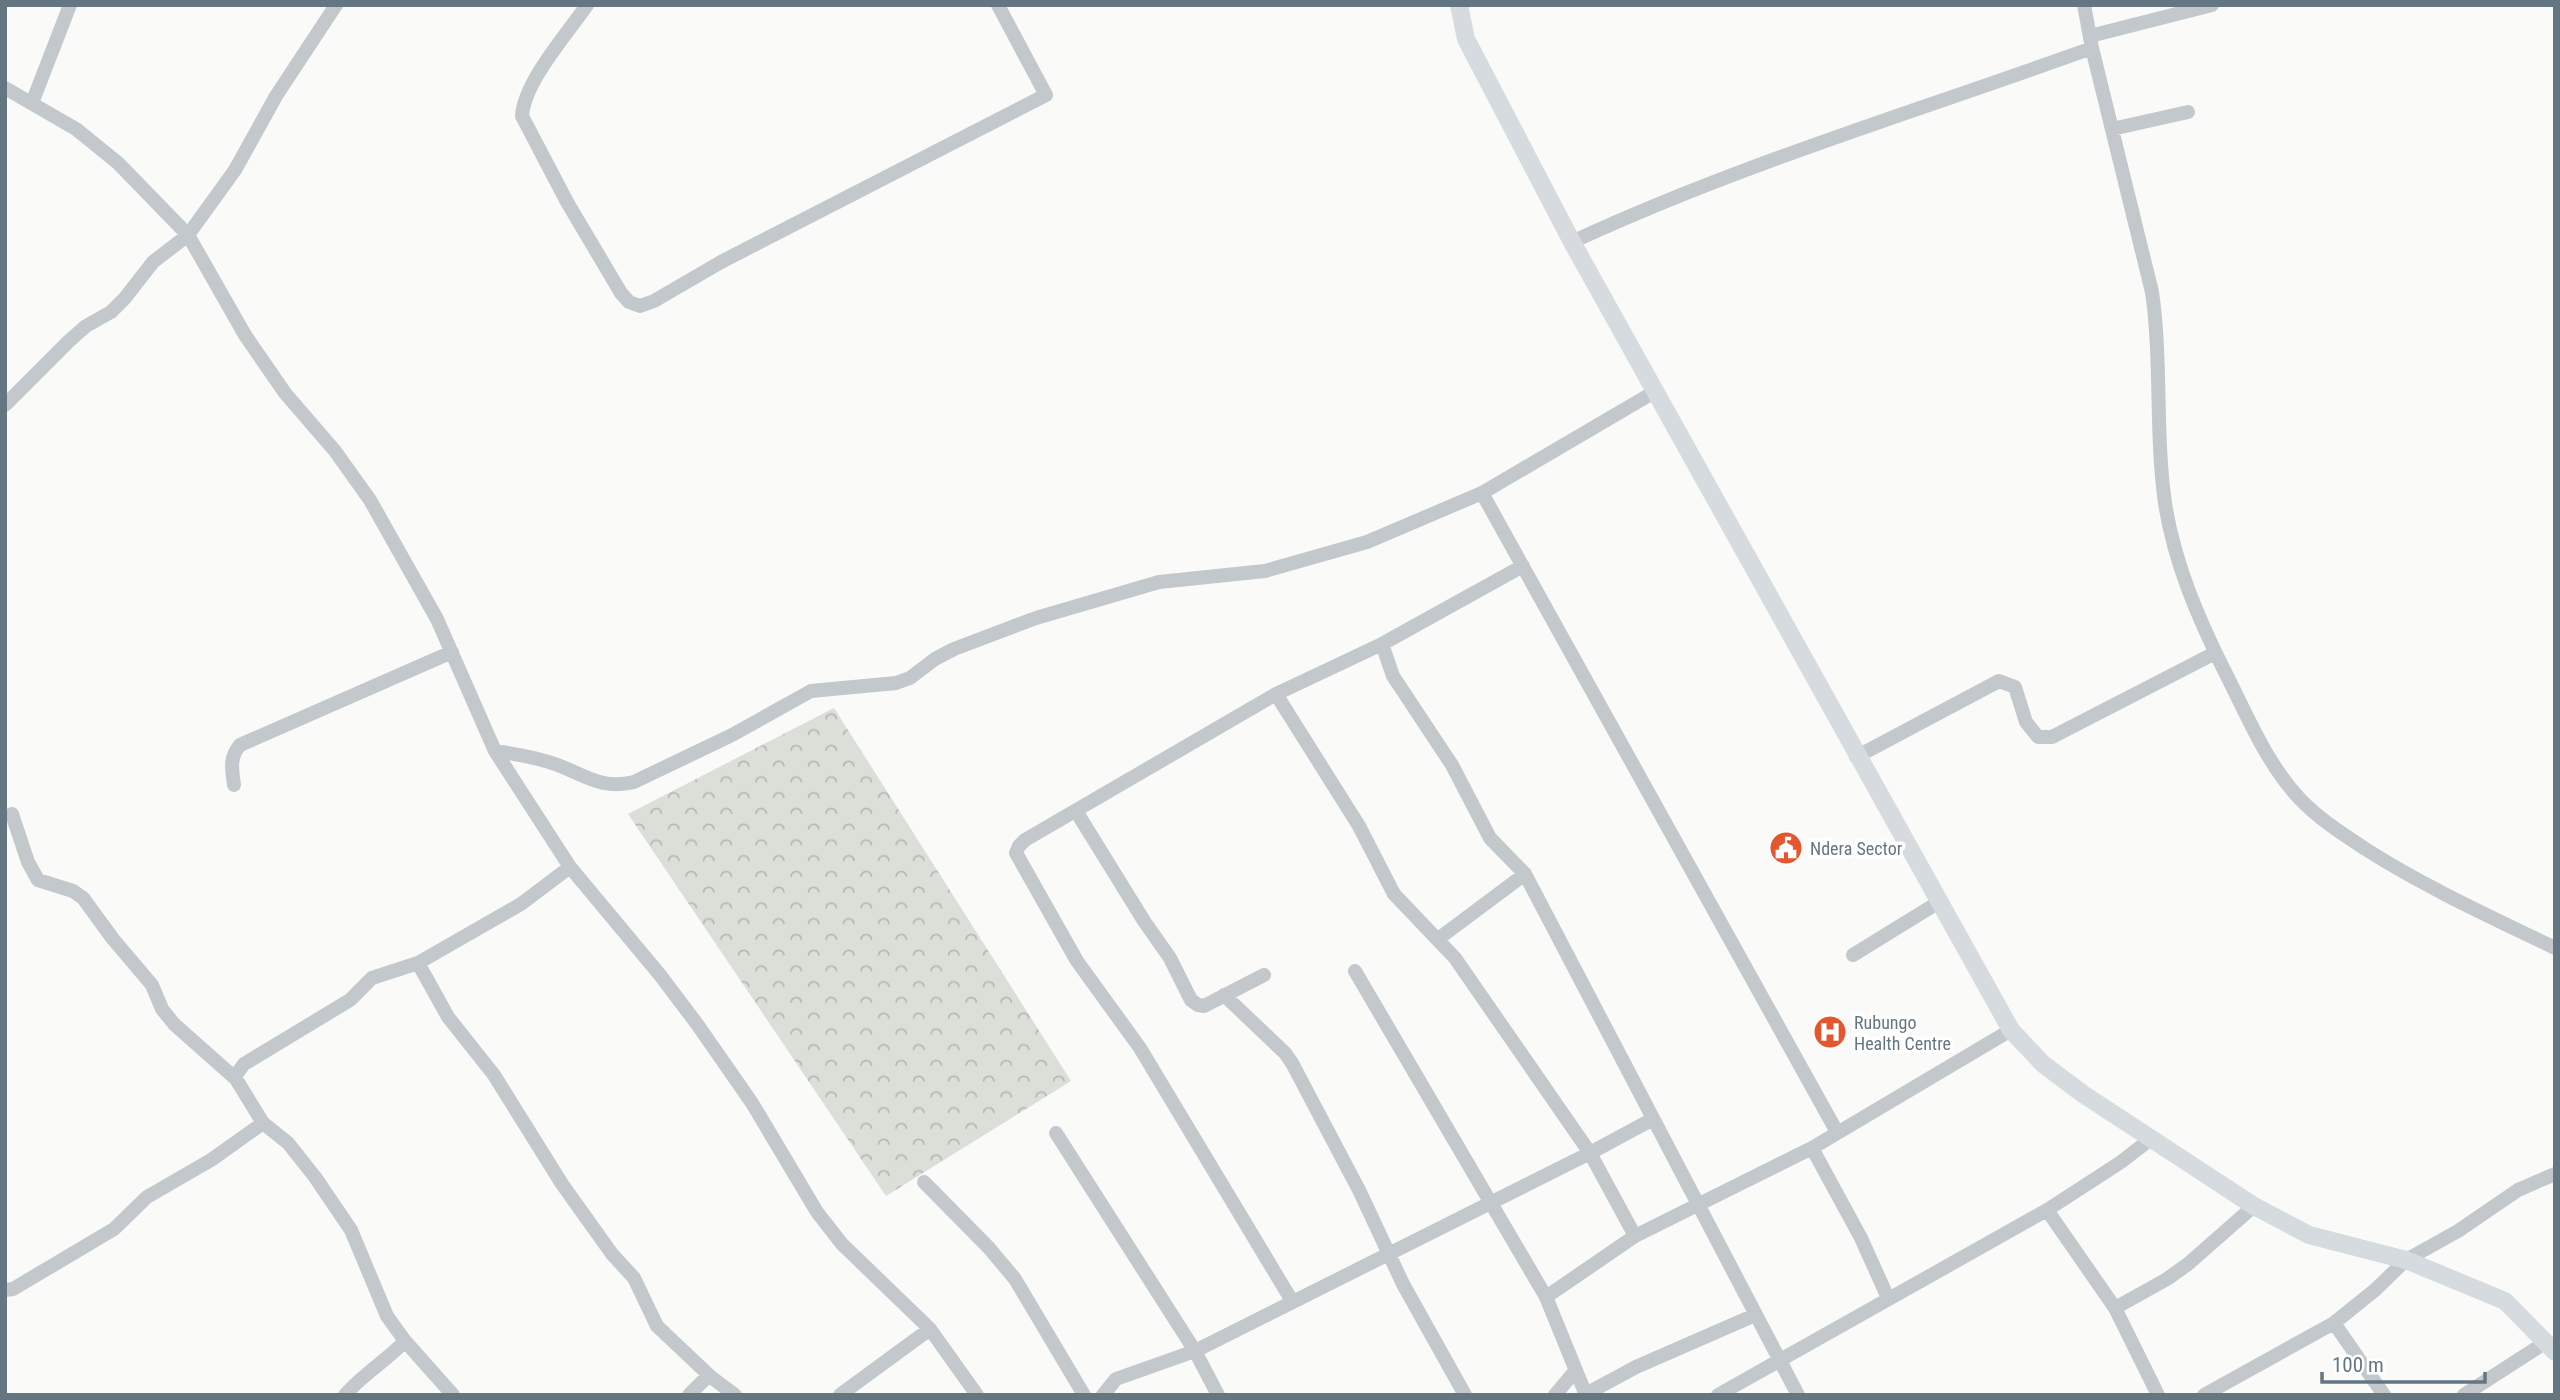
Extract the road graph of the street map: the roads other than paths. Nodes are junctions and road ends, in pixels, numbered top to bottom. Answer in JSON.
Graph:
{"nodes":[{"id":1,"x":70,"y":5,"type":"edge"},
{"id":2,"x":336,"y":5,"type":"edge"},
{"id":3,"x":587,"y":5,"type":"edge"},
{"id":4,"x":998,"y":5,"type":"edge"},
{"id":5,"x":1459,"y":5,"type":"edge"},
{"id":6,"x":2084,"y":5,"type":"edge"},
{"id":7,"x":2212,"y":5,"type":"edge"},
{"id":8,"x":2091,"y":42,"type":"junction"},
{"id":9,"x":5,"y":88,"type":"edge"},
{"id":10,"x":32,"y":103,"type":"junction"},
{"id":11,"x":2188,"y":112,"type":"dead end"},
{"id":12,"x":2112,"y":129,"type":"junction"},
{"id":13,"x":188,"y":235,"type":"junction"},
{"id":14,"x":1572,"y":242,"type":"junction"},
{"id":15,"x":1656,"y":391,"type":"junction"},
{"id":16,"x":5,"y":405,"type":"edge"},
{"id":17,"x":1482,"y":492,"type":"junction"},
{"id":18,"x":1523,"y":566,"type":"junction"},
{"id":19,"x":1382,"y":644,"type":"junction"},
{"id":20,"x":453,"y":652,"type":"junction"},
{"id":21,"x":2215,"y":653,"type":"junction"},
{"id":22,"x":1276,"y":694,"type":"junction"},
{"id":23,"x":495,"y":751,"type":"junction"},
{"id":24,"x":1856,"y":757,"type":"junction"},
{"id":25,"x":234,"y":785,"type":"dead end"},
{"id":26,"x":1076,"y":811,"type":"junction"},
{"id":27,"x":12,"y":814,"type":"dead end"},
{"id":28,"x":570,"y":867,"type":"junction"},
{"id":29,"x":1525,"y":874,"type":"junction"},
{"id":30,"x":1939,"y":902,"type":"junction"},
{"id":31,"x":1438,"y":939,"type":"junction"},
{"id":32,"x":2555,"y":948,"type":"edge"},
{"id":33,"x":1853,"y":955,"type":"dead end"},
{"id":34,"x":418,"y":963,"type":"junction"},
{"id":35,"x":1355,"y":971,"type":"dead end"},
{"id":36,"x":1264,"y":975,"type":"dead end"},
{"id":37,"x":1224,"y":995,"type":"junction"},
{"id":38,"x":2011,"y":1030,"type":"junction"},
{"id":39,"x":236,"y":1079,"type":"junction"},
{"id":40,"x":1653,"y":1119,"type":"junction"},
{"id":41,"x":264,"y":1123,"type":"junction"},
{"id":42,"x":1836,"y":1132,"type":"junction"},
{"id":43,"x":1056,"y":1133,"type":"dead end"},
{"id":44,"x":2152,"y":1138,"type":"junction"},
{"id":45,"x":1812,"y":1148,"type":"junction"},
{"id":46,"x":1590,"y":1153,"type":"junction"},
{"id":47,"x":2555,"y":1174,"type":"edge"},
{"id":48,"x":924,"y":1182,"type":"dead end"},
{"id":49,"x":1491,"y":1202,"type":"junction"},
{"id":50,"x":1698,"y":1204,"type":"junction"},
{"id":51,"x":2254,"y":1206,"type":"junction"},
{"id":52,"x":2047,"y":1210,"type":"junction"},
{"id":53,"x":1635,"y":1236,"type":"junction"},
{"id":54,"x":1390,"y":1252,"type":"junction"},
{"id":55,"x":2406,"y":1260,"type":"junction"},
{"id":56,"x":5,"y":1290,"type":"edge"},
{"id":57,"x":1546,"y":1297,"type":"junction"},
{"id":58,"x":1888,"y":1298,"type":"junction"},
{"id":59,"x":1292,"y":1301,"type":"junction"},
{"id":60,"x":2115,"y":1308,"type":"junction"},
{"id":61,"x":1755,"y":1315,"type":"junction"},
{"id":62,"x":2334,"y":1323,"type":"junction"},
{"id":63,"x":930,"y":1329,"type":"junction"},
{"id":64,"x":405,"y":1341,"type":"junction"},
{"id":65,"x":2550,"y":1347,"type":"edge"},
{"id":66,"x":1195,"y":1350,"type":"junction"},
{"id":67,"x":1780,"y":1360,"type":"junction"},
{"id":68,"x":1576,"y":1370,"type":"junction"},
{"id":69,"x":711,"y":1377,"type":"junction"},
{"id":70,"x":1586,"y":1394,"type":"edge"},
{"id":71,"x":345,"y":1395,"type":"edge"},
{"id":72,"x":453,"y":1395,"type":"edge"},
{"id":73,"x":689,"y":1395,"type":"edge"},
{"id":74,"x":735,"y":1395,"type":"edge"},
{"id":75,"x":840,"y":1395,"type":"edge"},
{"id":76,"x":977,"y":1395,"type":"edge"},
{"id":77,"x":1084,"y":1395,"type":"edge"},
{"id":78,"x":1103,"y":1395,"type":"edge"},
{"id":79,"x":1218,"y":1395,"type":"edge"},
{"id":80,"x":1465,"y":1395,"type":"edge"},
{"id":81,"x":1555,"y":1395,"type":"edge"},
{"id":82,"x":1718,"y":1395,"type":"edge"},
{"id":83,"x":1798,"y":1395,"type":"edge"},
{"id":84,"x":2158,"y":1395,"type":"edge"},
{"id":85,"x":2204,"y":1395,"type":"edge"},
{"id":86,"x":2385,"y":1395,"type":"edge"},
{"id":87,"x":2464,"y":1395,"type":"edge"}],
"edges":[{"from":1,"to":10,"type":"street"},
{"from":2,"to":13,"type":"street"},
{"from":3,"to":4,"type":"street"},
{"from":5,"to":14,"type":"main road"},
{"from":6,"to":8,"type":"street"},
{"from":7,"to":8,"type":"street"},
{"from":8,"to":12,"type":"street"},
{"from":8,"to":14,"type":"street"},
{"from":9,"to":10,"type":"street"},
{"from":10,"to":13,"type":"street"},
{"from":11,"to":12,"type":"street"},
{"from":12,"to":21,"type":"street"},
{"from":13,"to":16,"type":"street"},
{"from":13,"to":20,"type":"street"},
{"from":14,"to":15,"type":"main road"},
{"from":15,"to":17,"type":"street"},
{"from":15,"to":24,"type":"main road"},
{"from":17,"to":18,"type":"street"},
{"from":17,"to":23,"type":"street"},
{"from":18,"to":19,"type":"street"},
{"from":18,"to":42,"type":"street"},
{"from":19,"to":22,"type":"street"},
{"from":19,"to":29,"type":"street"},
{"from":20,"to":23,"type":"street"},
{"from":20,"to":25,"type":"street"},
{"from":21,"to":24,"type":"street"},
{"from":21,"to":32,"type":"street"},
{"from":22,"to":26,"type":"street"},
{"from":22,"to":31,"type":"street"},
{"from":23,"to":28,"type":"street"},
{"from":24,"to":30,"type":"main road"},
{"from":26,"to":37,"type":"street"},
{"from":26,"to":59,"type":"street"},
{"from":27,"to":39,"type":"street"},
{"from":28,"to":34,"type":"street"},
{"from":28,"to":63,"type":"street"},
{"from":29,"to":31,"type":"street"},
{"from":29,"to":40,"type":"street"},
{"from":30,"to":33,"type":"street"},
{"from":30,"to":38,"type":"main road"},
{"from":31,"to":46,"type":"street"},
{"from":34,"to":39,"type":"street"},
{"from":34,"to":69,"type":"street"},
{"from":35,"to":49,"type":"street"},
{"from":36,"to":37,"type":"street"},
{"from":37,"to":54,"type":"street"},
{"from":38,"to":42,"type":"street"},
{"from":38,"to":44,"type":"main road"},
{"from":39,"to":41,"type":"street"},
{"from":40,"to":46,"type":"street"},
{"from":40,"to":50,"type":"street"},
{"from":41,"to":56,"type":"street"},
{"from":41,"to":64,"type":"street"},
{"from":42,"to":45,"type":"street"},
{"from":43,"to":66,"type":"street"},
{"from":44,"to":51,"type":"main road"},
{"from":44,"to":52,"type":"street"},
{"from":45,"to":50,"type":"street"},
{"from":45,"to":58,"type":"street"},
{"from":46,"to":49,"type":"street"},
{"from":46,"to":53,"type":"street"},
{"from":47,"to":55,"type":"street"},
{"from":48,"to":77,"type":"street"},
{"from":49,"to":54,"type":"street"},
{"from":49,"to":57,"type":"street"},
{"from":50,"to":53,"type":"street"},
{"from":50,"to":61,"type":"street"},
{"from":51,"to":55,"type":"main road"},
{"from":51,"to":60,"type":"street"},
{"from":52,"to":58,"type":"street"},
{"from":52,"to":60,"type":"street"},
{"from":53,"to":57,"type":"street"},
{"from":54,"to":59,"type":"street"},
{"from":54,"to":80,"type":"street"},
{"from":55,"to":62,"type":"street"},
{"from":55,"to":65,"type":"main road"},
{"from":57,"to":68,"type":"street"},
{"from":58,"to":67,"type":"street"},
{"from":59,"to":66,"type":"street"},
{"from":60,"to":84,"type":"street"},
{"from":61,"to":67,"type":"street"},
{"from":61,"to":70,"type":"street"},
{"from":62,"to":85,"type":"street"},
{"from":62,"to":86,"type":"street"},
{"from":63,"to":75,"type":"street"},
{"from":63,"to":76,"type":"street"},
{"from":64,"to":71,"type":"street"},
{"from":64,"to":72,"type":"street"},
{"from":65,"to":87,"type":"street"},
{"from":66,"to":78,"type":"street"},
{"from":66,"to":79,"type":"street"},
{"from":67,"to":82,"type":"street"},
{"from":67,"to":83,"type":"street"},
{"from":68,"to":70,"type":"street"},
{"from":68,"to":81,"type":"street"},
{"from":69,"to":73,"type":"street"},
{"from":69,"to":74,"type":"street"}]}
